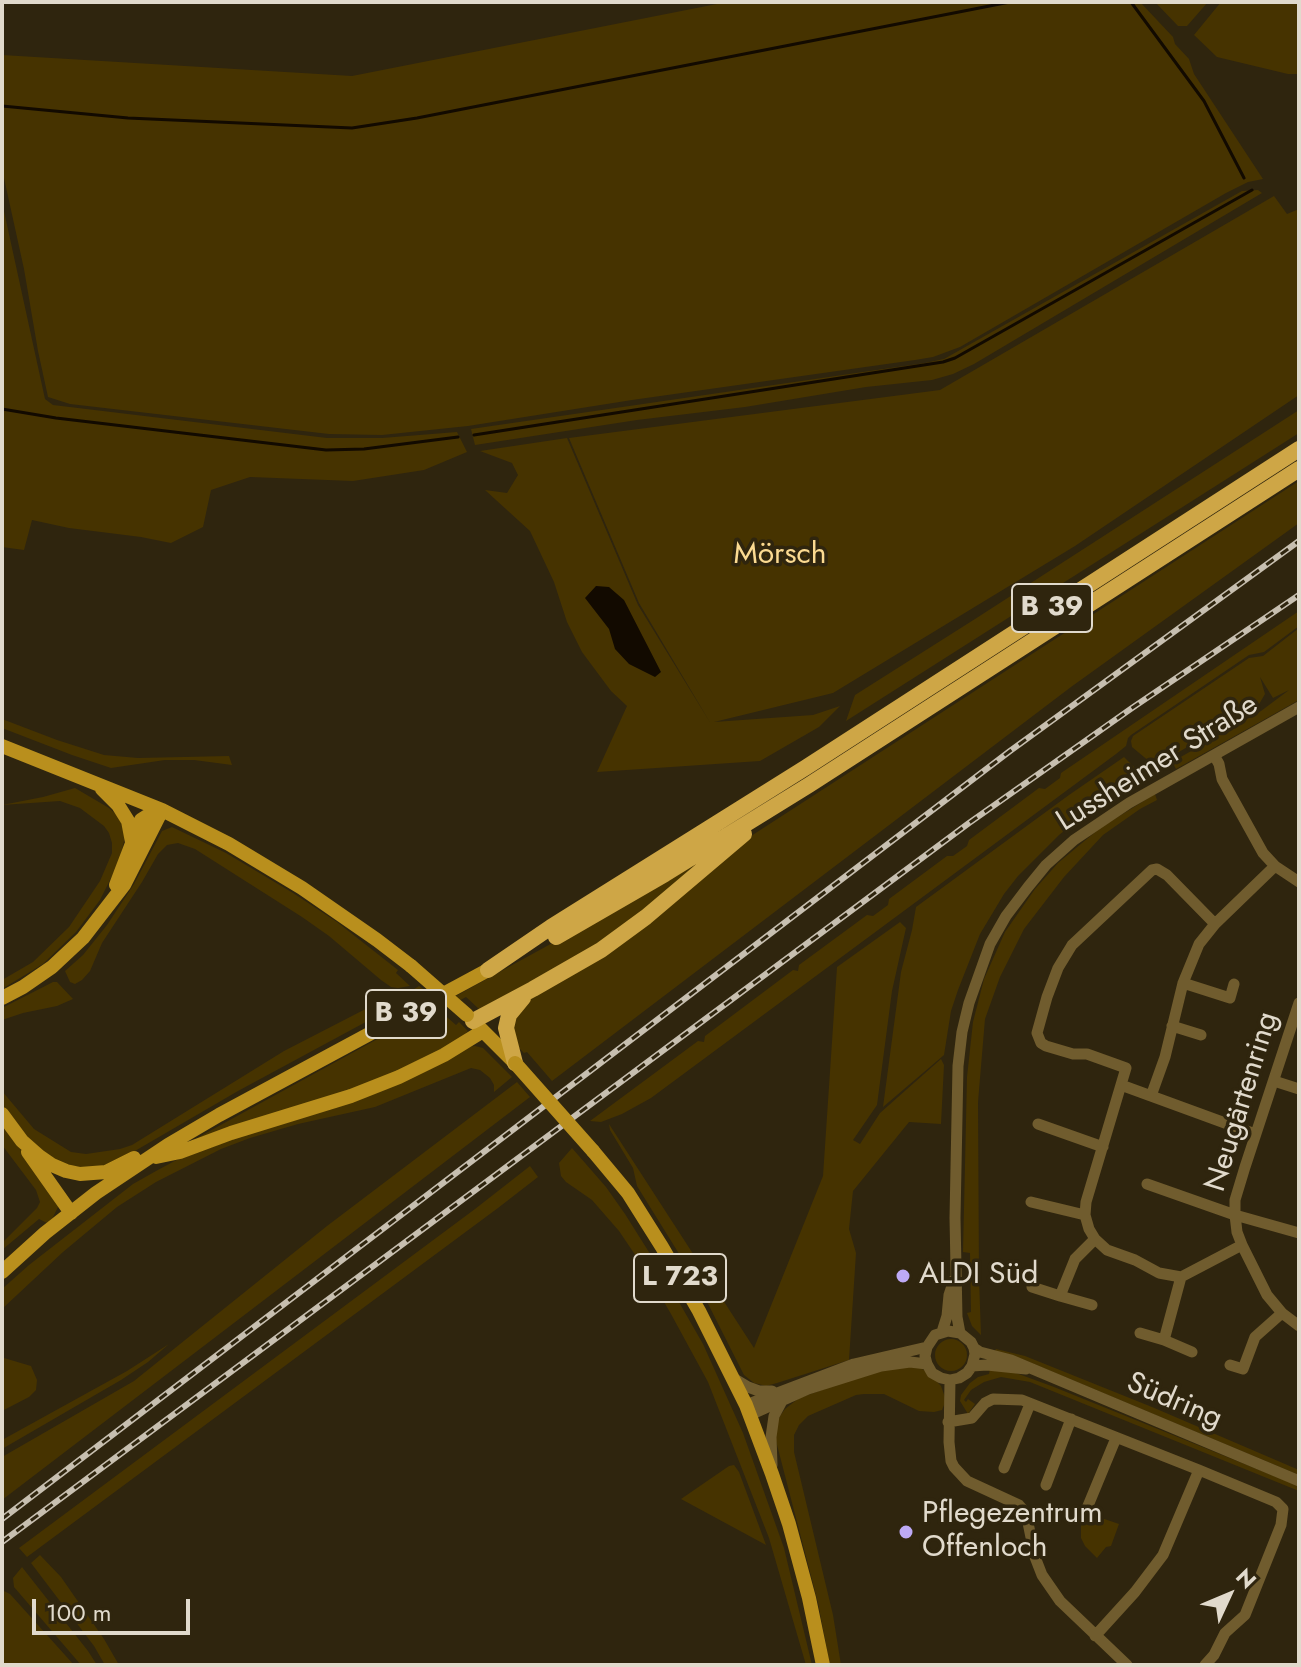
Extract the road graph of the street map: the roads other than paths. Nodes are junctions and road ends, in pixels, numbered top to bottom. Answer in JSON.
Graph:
{"nodes":[{"id":1,"x":1299,"y":449,"type":"edge"},
{"id":2,"x":1299,"y":469,"type":"edge"},
{"id":3,"x":1299,"y":707,"type":"edge"},
{"id":4,"x":2,"y":746,"type":"edge"},
{"id":5,"x":1214,"y":755,"type":"junction"},
{"id":6,"x":1202,"y":762,"type":"junction"},
{"id":7,"x":1222,"y":779,"type":"junction"},
{"id":8,"x":95,"y":783,"type":"junction"},
{"id":9,"x":809,"y":785,"type":"junction"},
{"id":10,"x":162,"y":810,"type":"junction"},
{"id":11,"x":132,"y":842,"type":"junction"},
{"id":12,"x":1275,"y":866,"type":"junction"},
{"id":13,"x":1299,"y":882,"type":"edge"},
{"id":14,"x":111,"y":901,"type":"junction"},
{"id":15,"x":1215,"y":924,"type":"junction"},
{"id":16,"x":488,"y":970,"type":"junction"},
{"id":17,"x":1183,"y":983,"type":"junction"},
{"id":18,"x":1234,"y":984,"type":"dead end"},
{"id":19,"x":533,"y":989,"type":"junction"},
{"id":20,"x":2,"y":998,"type":"edge"},
{"id":21,"x":1299,"y":1003,"type":"edge"},
{"id":22,"x":474,"y":1023,"type":"junction"},
{"id":23,"x":1172,"y":1026,"type":"junction"},
{"id":24,"x":1201,"y":1035,"type":"dead end"},
{"id":25,"x":515,"y":1063,"type":"junction"},
{"id":26,"x":1274,"y":1081,"type":"junction"},
{"id":27,"x":1121,"y":1085,"type":"junction"},
{"id":28,"x":1299,"y":1089,"type":"edge"},
{"id":29,"x":1151,"y":1096,"type":"junction"},
{"id":30,"x":2,"y":1114,"type":"edge"},
{"id":31,"x":1038,"y":1124,"type":"dead end"},
{"id":32,"x":1255,"y":1134,"type":"junction"},
{"id":33,"x":22,"y":1141,"type":"junction"},
{"id":34,"x":168,"y":1145,"type":"junction"},
{"id":35,"x":1103,"y":1147,"type":"junction"},
{"id":36,"x":146,"y":1159,"type":"junction"},
{"id":37,"x":1147,"y":1184,"type":"dead end"},
{"id":38,"x":1031,"y":1202,"type":"dead end"},
{"id":39,"x":71,"y":1213,"type":"junction"},
{"id":40,"x":1085,"y":1215,"type":"junction"},
{"id":41,"x":1235,"y":1215,"type":"junction"},
{"id":42,"x":1299,"y":1233,"type":"edge"},
{"id":43,"x":1095,"y":1239,"type":"junction"},
{"id":44,"x":1242,"y":1245,"type":"junction"},
{"id":45,"x":2,"y":1272,"type":"edge"},
{"id":46,"x":956,"y":1275,"type":"junction"},
{"id":47,"x":1181,"y":1277,"type":"junction"},
{"id":48,"x":1032,"y":1287,"type":"dead end"},
{"id":49,"x":1060,"y":1296,"type":"junction"},
{"id":50,"x":1092,"y":1305,"type":"dead end"},
{"id":51,"x":1282,"y":1313,"type":"junction"},
{"id":52,"x":1299,"y":1326,"type":"edge"},
{"id":53,"x":942,"y":1332,"type":"junction"},
{"id":54,"x":960,"y":1333,"type":"junction"},
{"id":55,"x":1140,"y":1333,"type":"dead end"},
{"id":56,"x":1164,"y":1340,"type":"junction"},
{"id":57,"x":927,"y":1347,"type":"junction"},
{"id":58,"x":974,"y":1348,"type":"junction"},
{"id":59,"x":1192,"y":1352,"type":"dead end"},
{"id":60,"x":927,"y":1364,"type":"junction"},
{"id":61,"x":1230,"y":1365,"type":"dead end"},
{"id":62,"x":972,"y":1366,"type":"junction"},
{"id":63,"x":1030,"y":1369,"type":"junction"},
{"id":64,"x":733,"y":1378,"type":"junction"},
{"id":65,"x":950,"y":1380,"type":"junction"},
{"id":66,"x":779,"y":1398,"type":"junction"},
{"id":67,"x":1030,"y":1404,"type":"junction"},
{"id":68,"x":748,"y":1410,"type":"junction"},
{"id":69,"x":1071,"y":1419,"type":"junction"},
{"id":70,"x":948,"y":1422,"type":"junction"},
{"id":71,"x":1116,"y":1438,"type":"junction"},
{"id":72,"x":1004,"y":1468,"type":"dead end"},
{"id":73,"x":1199,"y":1470,"type":"junction"},
{"id":74,"x":772,"y":1474,"type":"junction"},
{"id":75,"x":1299,"y":1481,"type":"edge"},
{"id":76,"x":1046,"y":1485,"type":"dead end"},
{"id":77,"x":1085,"y":1513,"type":"dead end"},
{"id":78,"x":1095,"y":1636,"type":"junction"},
{"id":79,"x":823,"y":1665,"type":"edge"},
{"id":80,"x":1127,"y":1665,"type":"edge"},
{"id":81,"x":1205,"y":1665,"type":"edge"}],
"edges":[{"from":1,"to":16,"type":"highway","number":"B 39"},
{"from":2,"to":9,"type":"highway","number":"B 39"},
{"from":3,"to":5,"type":"street","name":"Lussheimer Straße"},
{"from":4,"to":8,"type":"main road","number":"B 39"},
{"from":5,"to":6,"type":"street","name":"Lussheimer Straße"},
{"from":5,"to":7,"type":"street"},
{"from":6,"to":7,"type":"street"},
{"from":6,"to":46,"type":"street","name":"Lussheimer Straße"},
{"from":7,"to":12,"type":"street"},
{"from":8,"to":10,"type":"main road","number":"B 39"},
{"from":8,"to":11,"type":"main road","number":"B 39"},
{"from":9,"to":16,"type":"highway","number":"B 39"},
{"from":9,"to":19,"type":"highway","number":"B 39"},
{"from":10,"to":11,"type":"main road"},
{"from":10,"to":14,"type":"main road"},
{"from":10,"to":22,"type":"main road","number":"B 39","bridge":true},
{"from":11,"to":14,"type":"main road"},
{"from":12,"to":13,"type":"street"},
{"from":12,"to":15,"type":"street"},
{"from":14,"to":20,"type":"main road"},
{"from":15,"to":17,"type":"street"},
{"from":15,"to":27,"type":"street"},
{"from":16,"to":34,"type":"main road","number":"B 39"},
{"from":17,"to":18,"type":"street"},
{"from":17,"to":23,"type":"street"},
{"from":19,"to":22,"type":"highway","number":"B 39"},
{"from":19,"to":25,"type":"highway","number":"B 39"},
{"from":21,"to":26,"type":"street","name":"Neugärtenring"},
{"from":22,"to":25,"type":"main road","number":"L 723"},
{"from":22,"to":36,"type":"main road"},
{"from":23,"to":24,"type":"street"},
{"from":23,"to":29,"type":"street"},
{"from":25,"to":64,"type":"main road","number":"L 723","bridge":true},
{"from":26,"to":28,"type":"street"},
{"from":26,"to":32,"type":"street","name":"Neugärtenring"},
{"from":27,"to":29,"type":"street"},
{"from":27,"to":35,"type":"street"},
{"from":29,"to":32,"type":"street"},
{"from":30,"to":33,"type":"main road","number":"B 39"},
{"from":31,"to":35,"type":"street"},
{"from":32,"to":41,"type":"street","name":"Neugärtenring"},
{"from":33,"to":34,"type":"main road","number":"B 39"},
{"from":33,"to":39,"type":"main road"},
{"from":34,"to":36,"type":"main road"},
{"from":35,"to":40,"type":"street"},
{"from":36,"to":39,"type":"main road"},
{"from":37,"to":41,"type":"street","name":"Neugärtenring"},
{"from":38,"to":40,"type":"street"},
{"from":39,"to":45,"type":"main road"},
{"from":40,"to":43,"type":"street"},
{"from":41,"to":42,"type":"street","name":"Neugärtenring"},
{"from":41,"to":44,"type":"street","name":"Neugärtenring"},
{"from":43,"to":47,"type":"street"},
{"from":43,"to":49,"type":"street"},
{"from":44,"to":47,"type":"street"},
{"from":44,"to":51,"type":"street","name":"Neugärtenring"},
{"from":46,"to":53,"type":"street","name":"Lussheimer Straße"},
{"from":46,"to":54,"type":"street","name":"Lussheimer Straße"},
{"from":47,"to":56,"type":"street"},
{"from":48,"to":49,"type":"street"},
{"from":49,"to":50,"type":"street"},
{"from":51,"to":52,"type":"street","name":"Neugärtenring"},
{"from":51,"to":61,"type":"street"},
{"from":53,"to":54,"type":"street"},
{"from":53,"to":57,"type":"street"},
{"from":54,"to":58,"type":"street","name":"Südring"},
{"from":55,"to":56,"type":"street"},
{"from":56,"to":59,"type":"street"},
{"from":57,"to":60,"type":"street"},
{"from":57,"to":66,"type":"street"},
{"from":58,"to":62,"type":"street"},
{"from":58,"to":63,"type":"street","name":"Südring"},
{"from":60,"to":65,"type":"street"},
{"from":60,"to":66,"type":"street"},
{"from":62,"to":63,"type":"street","name":"Südring"},
{"from":62,"to":65,"type":"street"},
{"from":63,"to":75,"type":"street","name":"Südring"},
{"from":64,"to":66,"type":"street"},
{"from":64,"to":68,"type":"main road","number":"L 723"},
{"from":65,"to":70,"type":"street"},
{"from":66,"to":68,"type":"street"},
{"from":66,"to":74,"type":"street"},
{"from":67,"to":69,"type":"street"},
{"from":67,"to":70,"type":"street"},
{"from":67,"to":72,"type":"street"},
{"from":68,"to":74,"type":"main road","number":"L 723"},
{"from":69,"to":71,"type":"street"},
{"from":69,"to":76,"type":"street"},
{"from":70,"to":78,"type":"street"},
{"from":71,"to":73,"type":"street"},
{"from":71,"to":77,"type":"street"},
{"from":73,"to":78,"type":"street"},
{"from":73,"to":81,"type":"street"},
{"from":74,"to":79,"type":"main road","number":"L 723"},
{"from":78,"to":80,"type":"street"}]}
